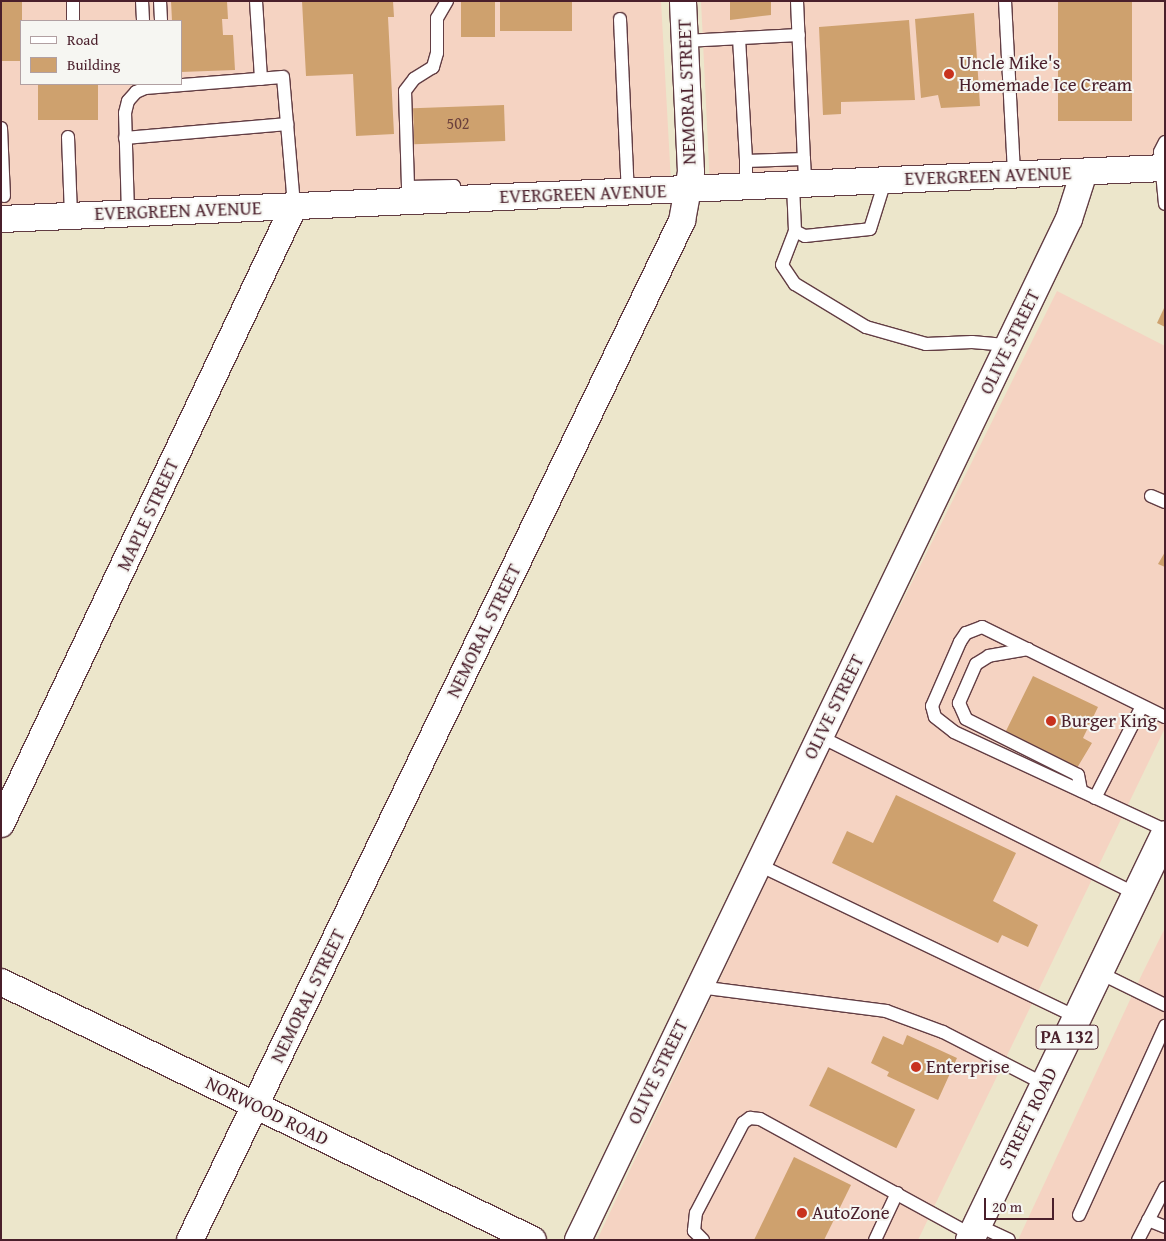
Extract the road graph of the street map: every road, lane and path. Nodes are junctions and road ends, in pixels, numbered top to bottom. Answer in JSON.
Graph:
{"nodes":[{"id":1,"x":73,"y":1,"type":"edge"},
{"id":2,"x":142,"y":1,"type":"edge"},
{"id":3,"x":160,"y":1,"type":"edge"},
{"id":4,"x":256,"y":1,"type":"edge"},
{"id":5,"x":447,"y":1,"type":"edge"},
{"id":6,"x":683,"y":1,"type":"edge"},
{"id":7,"x":796,"y":1,"type":"edge"},
{"id":8,"x":1005,"y":1,"type":"edge"},
{"id":9,"x":620,"y":19,"type":"dead end"},
{"id":10,"x":73,"y":20,"type":"edge"},
{"id":11,"x":143,"y":20,"type":"edge"},
{"id":12,"x":161,"y":20,"type":"edge"},
{"id":13,"x":799,"y":35,"type":"junction"},
{"id":14,"x":740,"y":38,"type":"junction"},
{"id":15,"x":685,"y":42,"type":"junction"},
{"id":16,"x":261,"y":79,"type":"junction"},
{"id":17,"x":182,"y":84,"type":"edge"},
{"id":18,"x":164,"y":85,"type":"edge"},
{"id":19,"x":145,"y":86,"type":"edge"},
{"id":20,"x":287,"y":124,"type":"junction"},
{"id":21,"x":1,"y":128,"type":"edge"},
{"id":22,"x":68,"y":137,"type":"dead end"},
{"id":23,"x":125,"y":138,"type":"junction"},
{"id":24,"x":1165,"y":142,"type":"edge"},
{"id":25,"x":804,"y":159,"type":"junction"},
{"id":26,"x":1163,"y":169,"type":"edge"},
{"id":27,"x":1084,"y":172,"type":"junction"},
{"id":28,"x":746,"y":174,"type":"junction"},
{"id":29,"x":1014,"y":175,"type":"junction"},
{"id":30,"x":884,"y":181,"type":"junction"},
{"id":31,"x":793,"y":184,"type":"junction"},
{"id":32,"x":687,"y":189,"type":"junction"},
{"id":33,"x":628,"y":192,"type":"junction"},
{"id":34,"x":455,"y":199,"type":"junction"},
{"id":35,"x":1165,"y":204,"type":"edge"},
{"id":36,"x":294,"y":206,"type":"junction"},
{"id":37,"x":3,"y":208,"type":"edge"},
{"id":38,"x":128,"y":213,"type":"junction"},
{"id":39,"x":72,"y":216,"type":"junction"},
{"id":40,"x":795,"y":231,"type":"junction"},
{"id":41,"x":1008,"y":345,"type":"junction"},
{"id":42,"x":1151,"y":496,"type":"dead end"},
{"id":43,"x":1165,"y":502,"type":"edge"},
{"id":44,"x":1028,"y":649,"type":"junction"},
{"id":45,"x":1142,"y":706,"type":"junction"},
{"id":46,"x":1165,"y":718,"type":"edge"},
{"id":47,"x":820,"y":736,"type":"junction"},
{"id":48,"x":1080,"y":791,"type":"junction"},
{"id":49,"x":1095,"y":798,"type":"junction"},
{"id":50,"x":1,"y":824,"type":"edge"},
{"id":51,"x":1165,"y":830,"type":"edge"},
{"id":52,"x":1165,"y":835,"type":"edge"},
{"id":53,"x":757,"y":864,"type":"junction"},
{"id":54,"x":1136,"y":894,"type":"junction"},
{"id":55,"x":1098,"y":972,"type":"junction"},
{"id":56,"x":1,"y":982,"type":"edge"},
{"id":57,"x":699,"y":987,"type":"junction"},
{"id":58,"x":1165,"y":1006,"type":"edge"},
{"id":59,"x":1077,"y":1017,"type":"junction"},
{"id":60,"x":1165,"y":1026,"type":"edge"},
{"id":61,"x":1044,"y":1084,"type":"junction"},
{"id":62,"x":255,"y":1105,"type":"junction"},
{"id":63,"x":1165,"y":1188,"type":"edge"},
{"id":64,"x":897,"y":1193,"type":"junction"},
{"id":65,"x":1079,"y":1215,"type":"dead end"},
{"id":66,"x":1148,"y":1220,"type":"junction"},
{"id":67,"x":1165,"y":1227,"type":"edge"},
{"id":68,"x":973,"y":1233,"type":"edge"},
{"id":69,"x":695,"y":1237,"type":"edge"},
{"id":70,"x":190,"y":1240,"type":"edge"},
{"id":71,"x":533,"y":1240,"type":"edge"},
{"id":72,"x":578,"y":1240,"type":"edge"},
{"id":73,"x":875,"y":1240,"type":"edge"},
{"id":74,"x":1009,"y":1240,"type":"edge"},
{"id":75,"x":1138,"y":1240,"type":"edge"}],
"edges":[{"from":1,"to":10,"type":"lane"},
{"from":2,"to":11,"type":"lane"},
{"from":3,"to":12,"type":"lane"},
{"from":4,"to":16,"type":"lane"},
{"from":5,"to":34,"type":"lane"},
{"from":6,"to":15,"type":"street","name":"NEMORAL STREET"},
{"from":7,"to":13,"type":"lane"},
{"from":8,"to":29,"type":"lane"},
{"from":9,"to":33,"type":"lane"},
{"from":13,"to":14,"type":"lane"},
{"from":13,"to":25,"type":"lane"},
{"from":14,"to":15,"type":"lane"},
{"from":14,"to":28,"type":"lane"},
{"from":15,"to":32,"type":"street","name":"NEMORAL STREET"},
{"from":16,"to":17,"type":"lane"},
{"from":16,"to":20,"type":"lane"},
{"from":18,"to":19,"type":"lane"},
{"from":19,"to":23,"type":"lane"},
{"from":20,"to":23,"type":"lane"},
{"from":20,"to":36,"type":"lane"},
{"from":21,"to":37,"type":"lane"},
{"from":22,"to":39,"type":"lane"},
{"from":23,"to":38,"type":"lane"},
{"from":24,"to":26,"type":"lane"},
{"from":25,"to":28,"type":"lane"},
{"from":25,"to":31,"type":"lane"},
{"from":26,"to":27,"type":"street","name":"EVERGREEN AVENUE"},
{"from":26,"to":35,"type":"lane"},
{"from":27,"to":29,"type":"street","name":"EVERGREEN AVENUE"},
{"from":27,"to":41,"type":"street","name":"OLIVE STREET"},
{"from":28,"to":31,"type":"street","name":"EVERGREEN AVENUE"},
{"from":28,"to":32,"type":"street","name":"EVERGREEN AVENUE"},
{"from":29,"to":30,"type":"street","name":"EVERGREEN AVENUE"},
{"from":30,"to":31,"type":"street","name":"EVERGREEN AVENUE"},
{"from":30,"to":40,"type":"lane"},
{"from":31,"to":40,"type":"lane"},
{"from":32,"to":33,"type":"street","name":"EVERGREEN AVENUE"},
{"from":32,"to":62,"type":"street","name":"NEMORAL STREET"},
{"from":33,"to":34,"type":"street","name":"EVERGREEN AVENUE"},
{"from":34,"to":36,"type":"street","name":"EVERGREEN AVENUE"},
{"from":36,"to":38,"type":"street","name":"EVERGREEN AVENUE"},
{"from":36,"to":50,"type":"street","name":"MAPLE STREET"},
{"from":37,"to":39,"type":"street","name":"EVERGREEN AVENUE"},
{"from":38,"to":39,"type":"street","name":"EVERGREEN AVENUE"},
{"from":40,"to":41,"type":"lane"},
{"from":41,"to":47,"type":"street","name":"OLIVE STREET"},
{"from":42,"to":43,"type":"lane"},
{"from":44,"to":45,"type":"lane"},
{"from":44,"to":48,"type":"lane"},
{"from":44,"to":48,"type":"lane"},
{"from":45,"to":46,"type":"lane"},
{"from":45,"to":49,"type":"lane"},
{"from":47,"to":53,"type":"street","name":"OLIVE STREET"},
{"from":47,"to":54,"type":"lane"},
{"from":48,"to":49,"type":"lane"},
{"from":49,"to":51,"type":"lane"},
{"from":52,"to":54,"type":"main road","name":"STREET ROAD","number":"PA 132"},
{"from":53,"to":57,"type":"street","name":"OLIVE STREET"},
{"from":53,"to":59,"type":"lane"},
{"from":54,"to":55,"type":"main road","name":"STREET ROAD","number":"PA 132"},
{"from":55,"to":58,"type":"lane"},
{"from":55,"to":59,"type":"main road","name":"STREET ROAD","number":"PA 132"},
{"from":56,"to":62,"type":"street","name":"NORWOOD ROAD"},
{"from":57,"to":61,"type":"lane"},
{"from":57,"to":72,"type":"street","name":"OLIVE STREET"},
{"from":59,"to":61,"type":"main road","name":"STREET ROAD","number":"PA 132"},
{"from":60,"to":65,"type":"lane"},
{"from":61,"to":68,"type":"main road","name":"STREET ROAD","number":"PA 132"},
{"from":62,"to":70,"type":"street","name":"NEMORAL STREET"},
{"from":62,"to":71,"type":"street","name":"NORWOOD ROAD"},
{"from":63,"to":66,"type":"lane"},
{"from":64,"to":68,"type":"lane"},
{"from":64,"to":69,"type":"lane"},
{"from":64,"to":73,"type":"lane"},
{"from":66,"to":67,"type":"lane"},
{"from":66,"to":75,"type":"lane"},
{"from":68,"to":74,"type":"lane"}]}
